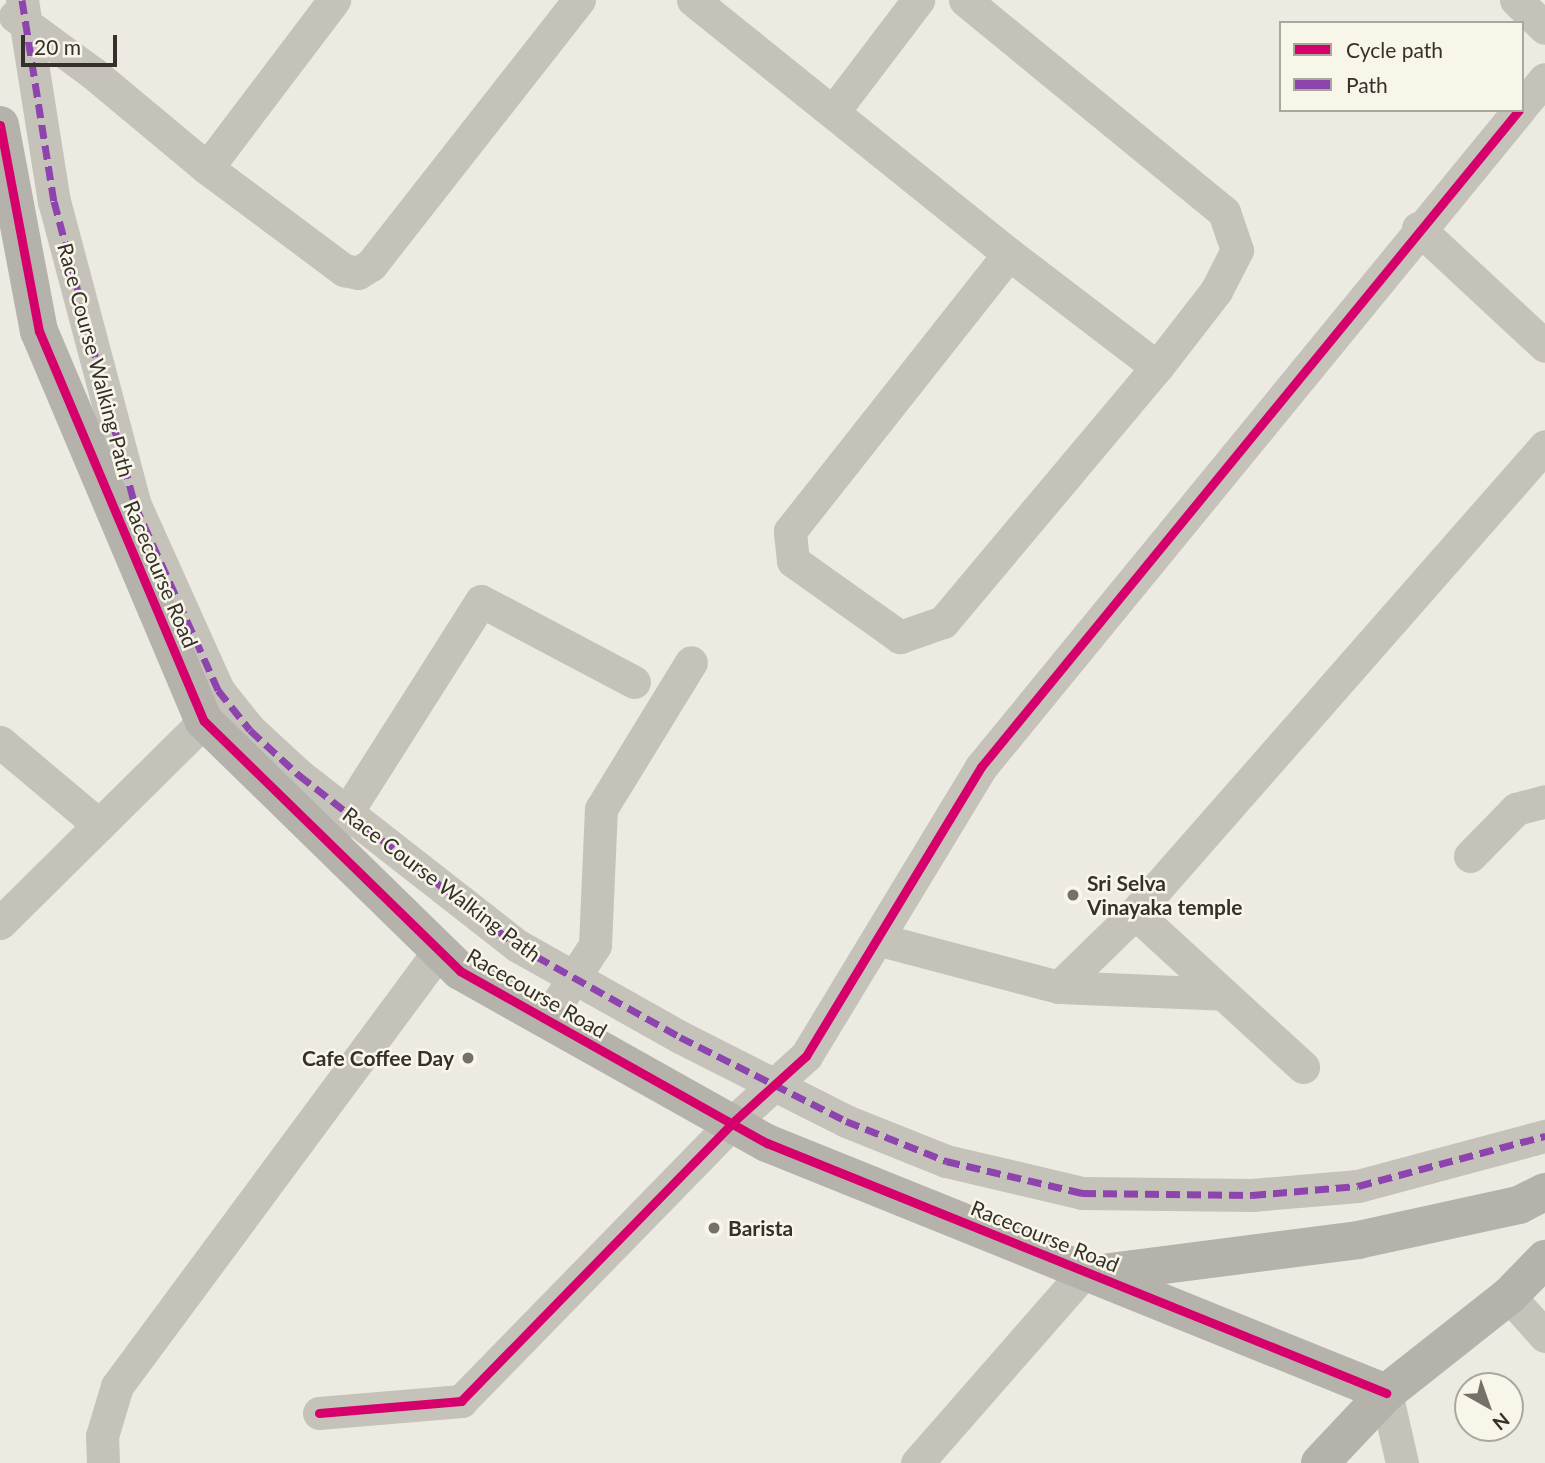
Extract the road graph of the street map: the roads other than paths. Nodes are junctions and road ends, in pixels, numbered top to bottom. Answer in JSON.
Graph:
{"nodes":[{"id":1,"x":334,"y":0,"type":"edge"},
{"id":2,"x":579,"y":0,"type":"edge"},
{"id":3,"x":693,"y":0,"type":"edge"},
{"id":4,"x":918,"y":0,"type":"edge"},
{"id":5,"x":965,"y":0,"type":"edge"},
{"id":6,"x":1516,"y":0,"type":"edge"},
{"id":7,"x":16,"y":10,"type":"edge"},
{"id":8,"x":1545,"y":28,"type":"edge"},
{"id":9,"x":1545,"y":79,"type":"edge"},
{"id":10,"x":1524,"y":104,"type":"edge"},
{"id":11,"x":833,"y":112,"type":"junction"},
{"id":12,"x":1517,"y":112,"type":"edge"},
{"id":13,"x":0,"y":125,"type":"edge"},
{"id":14,"x":207,"y":168,"type":"junction"},
{"id":15,"x":1418,"y":228,"type":"junction"},
{"id":16,"x":1009,"y":254,"type":"junction"},
{"id":17,"x":1545,"y":346,"type":"edge"},
{"id":18,"x":1157,"y":367,"type":"junction"},
{"id":19,"x":1545,"y":446,"type":"edge"},
{"id":20,"x":691,"y":662,"type":"dead end"},
{"id":21,"x":634,"y":682,"type":"dead end"},
{"id":22,"x":204,"y":721,"type":"junction"},
{"id":23,"x":0,"y":743,"type":"edge"},
{"id":24,"x":1545,"y":801,"type":"edge"},
{"id":25,"x":99,"y":825,"type":"junction"},
{"id":26,"x":337,"y":827,"type":"junction"},
{"id":27,"x":1470,"y":856,"type":"dead end"},
{"id":28,"x":1135,"y":913,"type":"junction"},
{"id":29,"x":0,"y":923,"type":"edge"},
{"id":30,"x":877,"y":939,"type":"junction"},
{"id":31,"x":439,"y":951,"type":"junction"},
{"id":32,"x":574,"y":977,"type":"junction"},
{"id":33,"x":1059,"y":987,"type":"junction"},
{"id":34,"x":1223,"y":994,"type":"junction"},
{"id":35,"x":547,"y":1019,"type":"junction"},
{"id":36,"x":1303,"y":1067,"type":"dead end"},
{"id":37,"x":774,"y":1085,"type":"junction"},
{"id":38,"x":732,"y":1123,"type":"junction"},
{"id":39,"x":1545,"y":1136,"type":"edge"},
{"id":40,"x":1545,"y":1192,"type":"edge"},
{"id":41,"x":1545,"y":1259,"type":"edge"},
{"id":42,"x":1089,"y":1272,"type":"junction"},
{"id":43,"x":1509,"y":1296,"type":"junction"},
{"id":44,"x":1545,"y":1336,"type":"edge"},
{"id":45,"x":1387,"y":1393,"type":"junction"},
{"id":46,"x":319,"y":1413,"type":"dead end"},
{"id":47,"x":103,"y":1463,"type":"edge"},
{"id":48,"x":917,"y":1463,"type":"edge"},
{"id":49,"x":1320,"y":1463,"type":"edge"},
{"id":50,"x":1402,"y":1463,"type":"edge"}],
"edges":[{"from":1,"to":14,"type":"street"},
{"from":2,"to":14,"type":"street"},
{"from":3,"to":11,"type":"street"},
{"from":4,"to":11,"type":"street"},
{"from":5,"to":18,"type":"street"},
{"from":6,"to":8,"type":"street"},
{"from":7,"to":14,"type":"street"},
{"from":7,"to":26,"type":"street","name":"Race Course Walking Path"},
{"from":9,"to":10,"type":"street"},
{"from":11,"to":16,"type":"street"},
{"from":12,"to":15,"type":"street"},
{"from":13,"to":22,"type":"street","name":"Racecourse Road"},
{"from":15,"to":17,"type":"street"},
{"from":15,"to":30,"type":"street"},
{"from":16,"to":18,"type":"street"},
{"from":16,"to":18,"type":"street"},
{"from":19,"to":28,"type":"street"},
{"from":20,"to":32,"type":"street"},
{"from":21,"to":26,"type":"street"},
{"from":22,"to":25,"type":"street"},
{"from":22,"to":26,"type":"street","name":"Racecourse Road"},
{"from":23,"to":25,"type":"street"},
{"from":24,"to":27,"type":"street"},
{"from":25,"to":29,"type":"street"},
{"from":26,"to":31,"type":"street","name":"Racecourse Road"},
{"from":26,"to":32,"type":"street","name":"Race Course Walking Path"},
{"from":28,"to":33,"type":"street"},
{"from":28,"to":34,"type":"street"},
{"from":30,"to":33,"type":"street"},
{"from":30,"to":37,"type":"street"},
{"from":31,"to":35,"type":"street","name":"Racecourse Road"},
{"from":31,"to":47,"type":"street"},
{"from":32,"to":35,"type":"street"},
{"from":32,"to":37,"type":"street","name":"Race Course Walking Path"},
{"from":33,"to":34,"type":"street"},
{"from":34,"to":36,"type":"street"},
{"from":35,"to":38,"type":"street","name":"Racecourse Road"},
{"from":37,"to":38,"type":"street"},
{"from":37,"to":39,"type":"street","name":"Race Course Walking Path"},
{"from":38,"to":42,"type":"street","name":"Racecourse Road"},
{"from":38,"to":46,"type":"street"},
{"from":40,"to":42,"type":"street"},
{"from":41,"to":43,"type":"street"},
{"from":42,"to":45,"type":"street","name":"Racecourse Road"},
{"from":42,"to":48,"type":"street"},
{"from":43,"to":44,"type":"street"},
{"from":43,"to":45,"type":"street"},
{"from":45,"to":49,"type":"street"},
{"from":45,"to":50,"type":"street"}]}
